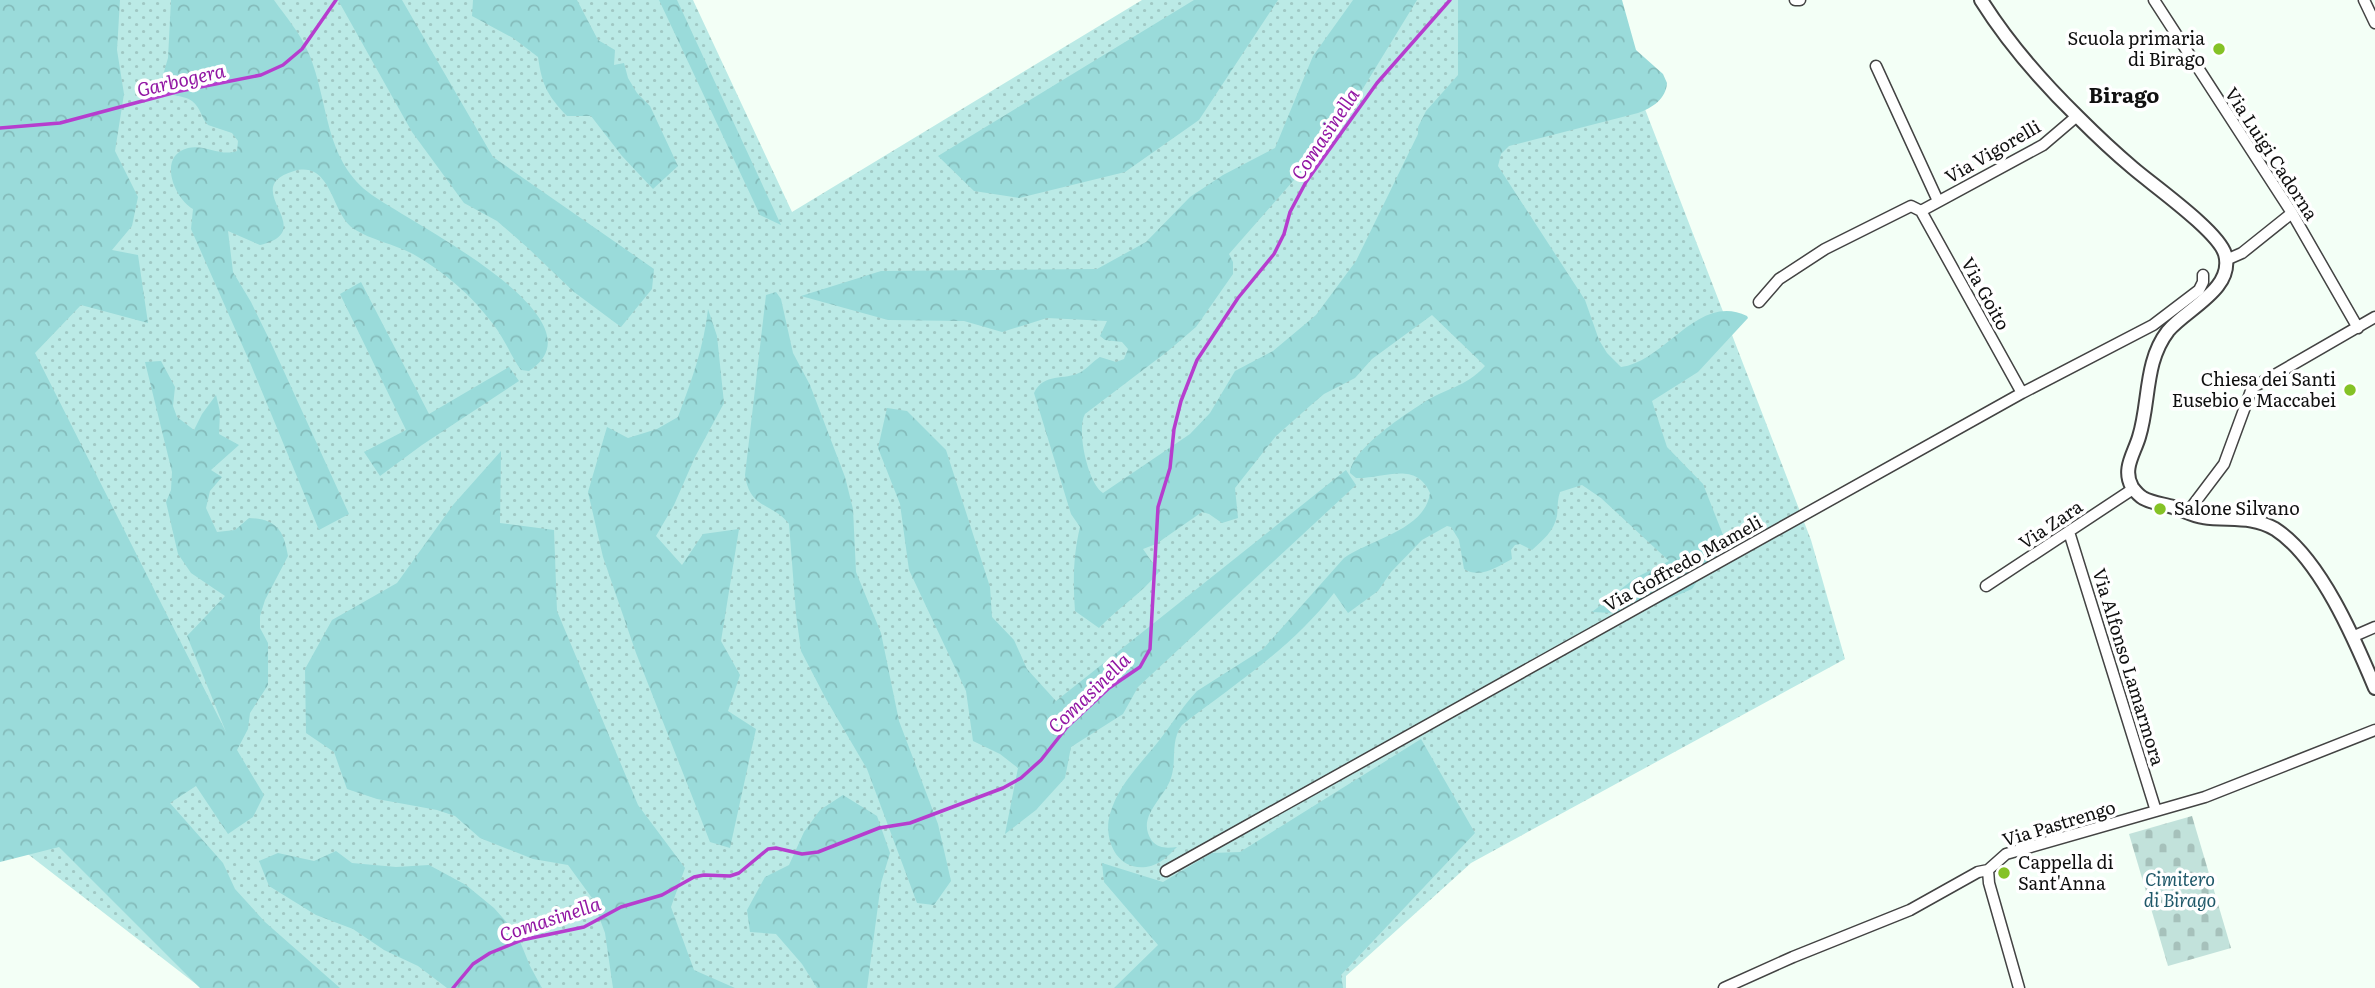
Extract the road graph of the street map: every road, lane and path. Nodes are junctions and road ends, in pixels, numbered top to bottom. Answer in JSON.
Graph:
{"nodes":[{"id":1,"x":1982,"y":0,"type":"edge"},
{"id":2,"x":2154,"y":0,"type":"edge"},
{"id":3,"x":2364,"y":0,"type":"edge"},
{"id":4,"x":2375,"y":23,"type":"edge"},
{"id":5,"x":1876,"y":66,"type":"dead end"},
{"id":6,"x":2077,"y":116,"type":"junction"},
{"id":7,"x":1938,"y":201,"type":"junction"},
{"id":8,"x":1920,"y":211,"type":"junction"},
{"id":9,"x":2292,"y":213,"type":"junction"},
{"id":10,"x":2226,"y":260,"type":"junction"},
{"id":11,"x":2203,"y":275,"type":"dead end"},
{"id":12,"x":1759,"y":302,"type":"dead end"},
{"id":13,"x":2375,"y":317,"type":"edge"},
{"id":14,"x":2358,"y":328,"type":"junction"},
{"id":15,"x":2021,"y":393,"type":"junction"},
{"id":16,"x":2133,"y":489,"type":"junction"},
{"id":17,"x":2187,"y":513,"type":"junction"},
{"id":18,"x":2069,"y":532,"type":"junction"},
{"id":19,"x":1986,"y":586,"type":"dead end"},
{"id":20,"x":2375,"y":627,"type":"edge"},
{"id":21,"x":2352,"y":637,"type":"junction"},
{"id":22,"x":2375,"y":688,"type":"edge"},
{"id":23,"x":2375,"y":730,"type":"edge"},
{"id":24,"x":2157,"y":811,"type":"junction"},
{"id":25,"x":1988,"y":870,"type":"junction"},
{"id":26,"x":1166,"y":871,"type":"dead end"},
{"id":27,"x":1724,"y":988,"type":"edge"},
{"id":28,"x":2020,"y":988,"type":"edge"}],
"edges":[{"from":1,"to":6,"type":"street"},
{"from":2,"to":9,"type":"street","name":"Via Luigi Cadorna"},
{"from":3,"to":4,"type":"street"},
{"from":5,"to":7,"type":"street"},
{"from":6,"to":7,"type":"street","name":"Via Vigorelli"},
{"from":6,"to":10,"type":"street"},
{"from":7,"to":8,"type":"street","name":"Via Vigorelli"},
{"from":8,"to":12,"type":"street","name":"Via Vigorelli"},
{"from":8,"to":15,"type":"street","name":"Via Goito"},
{"from":9,"to":10,"type":"street"},
{"from":9,"to":14,"type":"street","name":"Via Luigi Cadorna"},
{"from":10,"to":16,"type":"street"},
{"from":11,"to":15,"type":"street","name":"Via Goffredo Mameli"},
{"from":13,"to":14,"type":"street"},
{"from":14,"to":17,"type":"street"},
{"from":15,"to":26,"type":"street","name":"Via Goffredo Mameli"},
{"from":16,"to":17,"type":"street"},
{"from":16,"to":18,"type":"street","name":"Via Zara"},
{"from":17,"to":21,"type":"street"},
{"from":18,"to":19,"type":"street","name":"Via Zara"},
{"from":18,"to":24,"type":"street","name":"Via Alfonso Lamarmora"},
{"from":20,"to":21,"type":"street"},
{"from":21,"to":22,"type":"street"},
{"from":23,"to":24,"type":"street","name":"Via Pastrengo"},
{"from":24,"to":25,"type":"street","name":"Via Pastrengo"},
{"from":25,"to":27,"type":"street","name":"Via Pastrengo"},
{"from":25,"to":28,"type":"street"}]}
